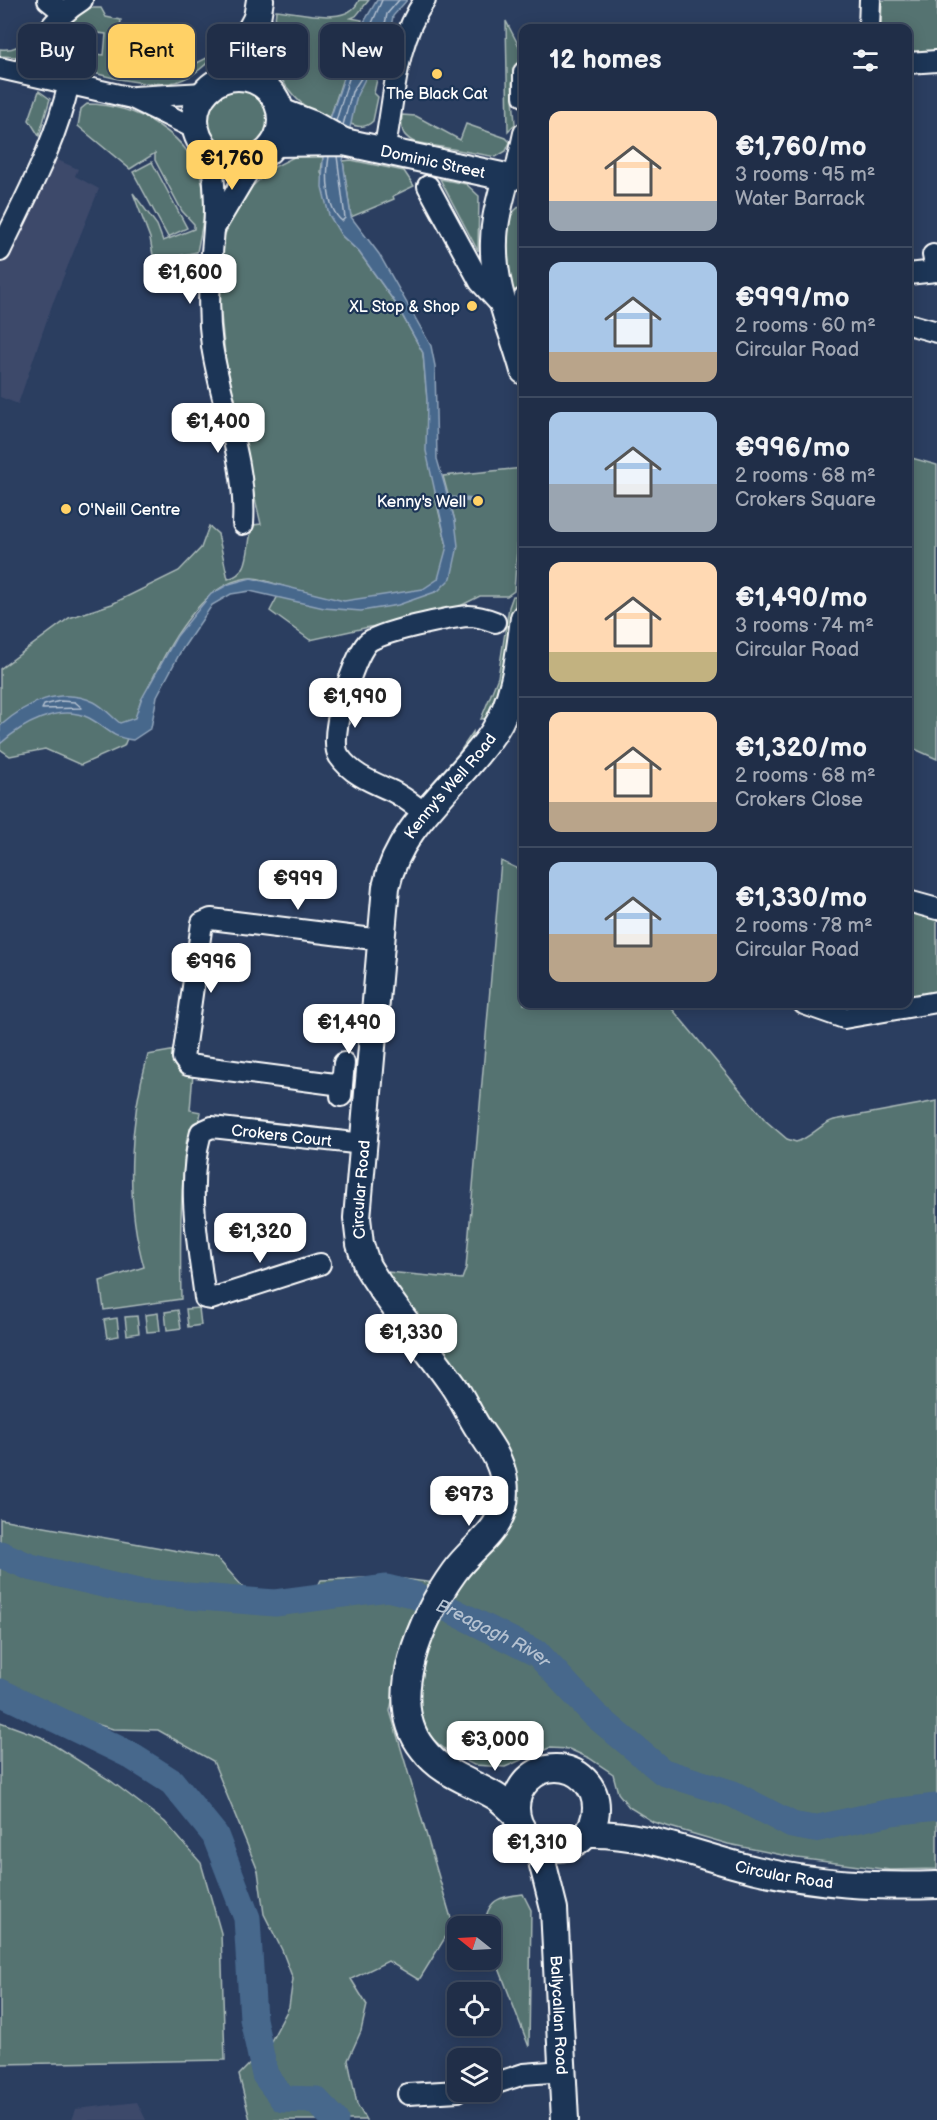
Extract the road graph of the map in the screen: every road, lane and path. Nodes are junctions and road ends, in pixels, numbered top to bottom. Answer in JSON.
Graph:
{"nodes":[{"id":1,"x":82,"y":0,"type":"edge"},
{"id":2,"x":425,"y":0,"type":"edge"},
{"id":3,"x":870,"y":0,"type":"edge"},
{"id":4,"x":55,"y":6,"type":"edge"},
{"id":5,"x":259,"y":9,"type":"edge"},
{"id":6,"x":46,"y":24,"type":"edge"},
{"id":7,"x":252,"y":24,"type":"edge"},
{"id":8,"x":869,"y":24,"type":"edge"},
{"id":9,"x":937,"y":61,"type":"edge"},
{"id":10,"x":912,"y":63,"type":"edge"},
{"id":11,"x":0,"y":68,"type":"edge"},
{"id":12,"x":18,"y":71,"type":"edge"},
{"id":13,"x":47,"y":78,"type":"edge"},
{"id":14,"x":225,"y":78,"type":"edge"},
{"id":15,"x":245,"y":78,"type":"edge"},
{"id":16,"x":69,"y":83,"type":"junction"},
{"id":17,"x":262,"y":83,"type":"junction"},
{"id":18,"x":204,"y":93,"type":"junction"},
{"id":19,"x":132,"y":98,"type":"junction"},
{"id":20,"x":281,"y":112,"type":"junction"},
{"id":21,"x":196,"y":129,"type":"junction"},
{"id":22,"x":316,"y":135,"type":"junction"},
{"id":23,"x":275,"y":143,"type":"junction"},
{"id":24,"x":384,"y":151,"type":"junction"},
{"id":25,"x":212,"y":155,"type":"junction"},
{"id":26,"x":519,"y":156,"type":"edge"},
{"id":27,"x":255,"y":160,"type":"junction"},
{"id":28,"x":514,"y":179,"type":"edge"},
{"id":29,"x":428,"y":186,"type":"dead end"},
{"id":30,"x":214,"y":228,"type":"junction"},
{"id":31,"x":0,"y":251,"type":"edge"},
{"id":32,"x":933,"y":255,"type":"dead end"},
{"id":33,"x":912,"y":273,"type":"edge"},
{"id":34,"x":513,"y":302,"type":"edge"},
{"id":35,"x":912,"y":325,"type":"edge"},
{"id":36,"x":937,"y":332,"type":"edge"},
{"id":37,"x":519,"y":340,"type":"edge"},
{"id":38,"x":243,"y":524,"type":"dead end"},
{"id":39,"x":495,"y":622,"type":"dead end"},
{"id":40,"x":519,"y":646,"type":"edge"},
{"id":41,"x":426,"y":814,"type":"junction"},
{"id":42,"x":399,"y":849,"type":"joint"},
{"id":43,"x":912,"y":902,"type":"edge"},
{"id":44,"x":937,"y":909,"type":"edge"},
{"id":45,"x":381,"y":940,"type":"junction"},
{"id":46,"x":937,"y":1002,"type":"edge"},
{"id":47,"x":912,"y":1006,"type":"edge"},
{"id":48,"x":815,"y":1008,"type":"edge"},
{"id":49,"x":902,"y":1008,"type":"edge"},
{"id":50,"x":344,"y":1063,"type":"dead end"},
{"id":51,"x":363,"y":1144,"type":"junction"},
{"id":52,"x":320,"y":1264,"type":"dead end"},
{"id":53,"x":445,"y":1772,"type":"junction"},
{"id":54,"x":530,"y":1777,"type":"junction"},
{"id":55,"x":595,"y":1796,"type":"junction"},
{"id":56,"x":515,"y":1813,"type":"junction"},
{"id":57,"x":587,"y":1834,"type":"junction"},
{"id":58,"x":636,"y":1837,"type":"junction"},
{"id":59,"x":538,"y":1845,"type":"junction"},
{"id":60,"x":564,"y":1848,"type":"junction"},
{"id":61,"x":937,"y":1885,"type":"edge"},
{"id":62,"x":554,"y":1909,"type":"junction"},
{"id":63,"x":562,"y":2071,"type":"junction"},
{"id":64,"x":501,"y":2081,"type":"edge"},
{"id":65,"x":447,"y":2092,"type":"edge"},
{"id":66,"x":408,"y":2094,"type":"dead end"},
{"id":67,"x":565,"y":2120,"type":"edge"}],
"edges":[{"from":1,"to":4,"type":"street"},
{"from":2,"to":24,"type":"street"},
{"from":3,"to":8,"type":"street"},
{"from":4,"to":6,"type":"street"},
{"from":5,"to":7,"type":"main road"},
{"from":5,"to":17,"type":"main road"},
{"from":9,"to":10,"type":"street"},
{"from":11,"to":12,"type":"street"},
{"from":13,"to":16,"type":"street"},
{"from":14,"to":18,"type":"main road"},
{"from":15,"to":17,"type":"main road"},
{"from":16,"to":19,"type":"street"},
{"from":16,"to":31,"type":"street"},
{"from":17,"to":20,"type":"main road"},
{"from":18,"to":19,"type":"street"},
{"from":18,"to":21,"type":"main road"},
{"from":19,"to":21,"type":"street"},
{"from":20,"to":22,"type":"main road","name":"Dominic Street"},
{"from":20,"to":23,"type":"main road"},
{"from":21,"to":25,"type":"main road"},
{"from":22,"to":23,"type":"main road","name":"Dominic Street"},
{"from":22,"to":24,"type":"main road","name":"Dominic Street"},
{"from":23,"to":27,"type":"main road"},
{"from":24,"to":28,"type":"main road","name":"Dominic Street"},
{"from":25,"to":27,"type":"main road"},
{"from":25,"to":30,"type":"street"},
{"from":26,"to":28,"type":"street"},
{"from":27,"to":30,"type":"street"},
{"from":28,"to":34,"type":"main road"},
{"from":29,"to":34,"type":"street"},
{"from":30,"to":38,"type":"street"},
{"from":32,"to":33,"type":"street"},
{"from":34,"to":37,"type":"main road"},
{"from":35,"to":36,"type":"street"},
{"from":39,"to":41,"type":"street"},
{"from":40,"to":41,"type":"main road","name":"Kenny's Well Road"},
{"from":41,"to":42,"type":"main road","name":"Kenny's Well Road"},
{"from":42,"to":45,"type":"main road","name":"Circular Road"},
{"from":43,"to":44,"type":"street"},
{"from":45,"to":50,"type":"street"},
{"from":45,"to":51,"type":"main road","name":"Circular Road"},
{"from":46,"to":47,"type":"street"},
{"from":48,"to":49,"type":"street"},
{"from":51,"to":52,"type":"street","name":"Crokers Court"},
{"from":51,"to":53,"type":"main road","name":"Circular Road"},
{"from":53,"to":54,"type":"main road","name":"Circular Road"},
{"from":53,"to":56,"type":"main road","name":"Circular Road"},
{"from":54,"to":55,"type":"main road","name":"Circular Road"},
{"from":54,"to":56,"type":"main road"},
{"from":55,"to":57,"type":"main road"},
{"from":55,"to":58,"type":"main road","name":"Circular Road"},
{"from":56,"to":59,"type":"main road","name":"Circular Road"},
{"from":57,"to":58,"type":"main road","name":"Circular Road"},
{"from":57,"to":60,"type":"main road"},
{"from":58,"to":61,"type":"main road","name":"Circular Road"},
{"from":59,"to":60,"type":"main road"},
{"from":59,"to":62,"type":"main road","name":"Ballycallan Road"},
{"from":60,"to":62,"type":"main road","name":"Ballycallan Road"},
{"from":62,"to":63,"type":"main road","name":"Ballycallan Road"},
{"from":63,"to":64,"type":"street"},
{"from":63,"to":67,"type":"main road","name":"Ballycallan Road"},
{"from":65,"to":66,"type":"street"}]}
